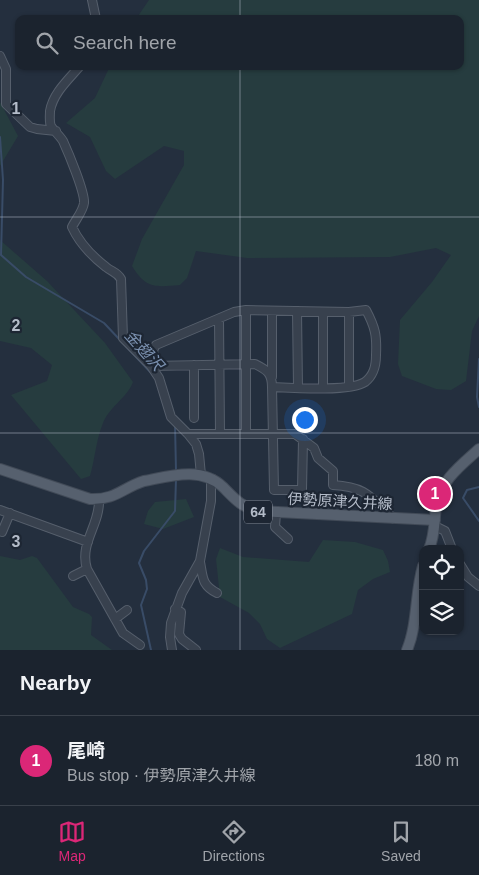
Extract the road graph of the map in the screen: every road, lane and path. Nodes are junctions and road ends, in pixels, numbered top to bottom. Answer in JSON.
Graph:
{"nodes":[{"id":1,"x":92,"y":0,"type":"edge"},
{"id":2,"x":95,"y":15,"type":"edge"},
{"id":3,"x":0,"y":56,"type":"edge"},
{"id":4,"x":77,"y":70,"type":"edge"},
{"id":5,"x":56,"y":131,"type":"junction"},
{"id":6,"x":246,"y":310,"type":"junction"},
{"id":7,"x":272,"y":311,"type":"junction"},
{"id":8,"x":297,"y":311,"type":"junction"},
{"id":9,"x":323,"y":312,"type":"junction"},
{"id":10,"x":349,"y":312,"type":"junction"},
{"id":11,"x":219,"y":319,"type":"junction"},
{"id":12,"x":246,"y":364,"type":"junction"},
{"id":13,"x":153,"y":365,"type":"junction"},
{"id":14,"x":194,"y":365,"type":"junction"},
{"id":15,"x":219,"y":365,"type":"junction"},
{"id":16,"x":272,"y":378,"type":"junction"},
{"id":17,"x":272,"y":387,"type":"junction"},
{"id":18,"x":349,"y":387,"type":"junction"},
{"id":19,"x":298,"y":388,"type":"junction"},
{"id":20,"x":323,"y":388,"type":"junction"},
{"id":21,"x":194,"y":418,"type":"dead end"},
{"id":22,"x":188,"y":434,"type":"junction"},
{"id":23,"x":220,"y":434,"type":"junction"},
{"id":24,"x":246,"y":434,"type":"junction"},
{"id":25,"x":273,"y":434,"type":"junction"},
{"id":26,"x":303,"y":439,"type":"junction"},
{"id":27,"x":479,"y":449,"type":"edge"},
{"id":28,"x":0,"y":469,"type":"edge"},
{"id":29,"x":201,"y":475,"type":"junction"},
{"id":30,"x":213,"y":479,"type":"junction"},
{"id":31,"x":99,"y":500,"type":"junction"},
{"id":32,"x":0,"y":510,"type":"edge"},
{"id":33,"x":10,"y":513,"type":"junction"},
{"id":34,"x":276,"y":513,"type":"junction"},
{"id":35,"x":394,"y":519,"type":"junction"},
{"id":36,"x":435,"y":523,"type":"junction"},
{"id":37,"x":2,"y":532,"type":"dead end"},
{"id":38,"x":288,"y":539,"type":"dead end"},
{"id":39,"x":88,"y":542,"type":"junction"},
{"id":40,"x":430,"y":545,"type":"edge"},
{"id":41,"x":450,"y":545,"type":"edge"},
{"id":42,"x":200,"y":561,"type":"junction"},
{"id":43,"x":87,"y":569,"type":"junction"},
{"id":44,"x":464,"y":570,"type":"edge"},
{"id":45,"x":74,"y":576,"type":"dead end"},
{"id":46,"x":419,"y":579,"type":"edge"},
{"id":47,"x":479,"y":586,"type":"edge"},
{"id":48,"x":217,"y":593,"type":"dead end"},
{"id":49,"x":176,"y":609,"type":"junction"},
{"id":50,"x":127,"y":610,"type":"dead end"},
{"id":51,"x":115,"y":619,"type":"junction"},
{"id":52,"x":140,"y":645,"type":"dead end"},
{"id":53,"x":172,"y":650,"type":"edge"},
{"id":54,"x":196,"y":650,"type":"edge"},
{"id":55,"x":408,"y":650,"type":"edge"}],
"edges":[{"from":1,"to":2,"type":"street"},
{"from":3,"to":5,"type":"street"},
{"from":4,"to":5,"type":"street"},
{"from":5,"to":13,"type":"street"},
{"from":6,"to":7,"type":"street"},
{"from":6,"to":11,"type":"street"},
{"from":6,"to":12,"type":"street"},
{"from":7,"to":8,"type":"street"},
{"from":7,"to":16,"type":"street"},
{"from":8,"to":9,"type":"street"},
{"from":8,"to":19,"type":"street"},
{"from":9,"to":10,"type":"street"},
{"from":9,"to":20,"type":"street"},
{"from":10,"to":18,"type":"street"},
{"from":10,"to":18,"type":"street"},
{"from":11,"to":13,"type":"street"},
{"from":11,"to":15,"type":"street"},
{"from":12,"to":15,"type":"street"},
{"from":12,"to":16,"type":"street"},
{"from":12,"to":24,"type":"street"},
{"from":13,"to":14,"type":"street"},
{"from":13,"to":22,"type":"street"},
{"from":14,"to":15,"type":"street"},
{"from":14,"to":21,"type":"street"},
{"from":15,"to":23,"type":"street"},
{"from":16,"to":17,"type":"street"},
{"from":17,"to":19,"type":"street"},
{"from":17,"to":25,"type":"street"},
{"from":18,"to":20,"type":"street"},
{"from":19,"to":20,"type":"street"},
{"from":22,"to":23,"type":"street"},
{"from":22,"to":29,"type":"street"},
{"from":23,"to":24,"type":"street"},
{"from":24,"to":25,"type":"street"},
{"from":25,"to":26,"type":"street"},
{"from":25,"to":26,"type":"street"},
{"from":26,"to":35,"type":"street"},
{"from":27,"to":36,"type":"main road"},
{"from":28,"to":31,"type":"main road","name":"伊勢原津久井線","number":"64"},
{"from":29,"to":30,"type":"main road","name":"伊勢原津久井線","number":"64"},
{"from":29,"to":31,"type":"main road","name":"伊勢原津久井線","number":"64"},
{"from":30,"to":34,"type":"main road","name":"伊勢原津久井線","number":"64"},
{"from":30,"to":42,"type":"street"},
{"from":31,"to":39,"type":"street"},
{"from":32,"to":33,"type":"street"},
{"from":33,"to":37,"type":"street"},
{"from":33,"to":39,"type":"street"},
{"from":34,"to":35,"type":"main road","name":"伊勢原津久井線","number":"64"},
{"from":34,"to":38,"type":"street"},
{"from":35,"to":36,"type":"main road","name":"伊勢原津久井線","number":"64"},
{"from":36,"to":40,"type":"main road"},
{"from":36,"to":41,"type":"street"},
{"from":39,"to":43,"type":"street"},
{"from":42,"to":48,"type":"street"},
{"from":42,"to":49,"type":"street"},
{"from":43,"to":45,"type":"street"},
{"from":43,"to":51,"type":"street"},
{"from":44,"to":47,"type":"street"},
{"from":46,"to":55,"type":"main road"},
{"from":49,"to":53,"type":"street"},
{"from":49,"to":54,"type":"street"},
{"from":50,"to":51,"type":"street"},
{"from":51,"to":52,"type":"street"}]}
